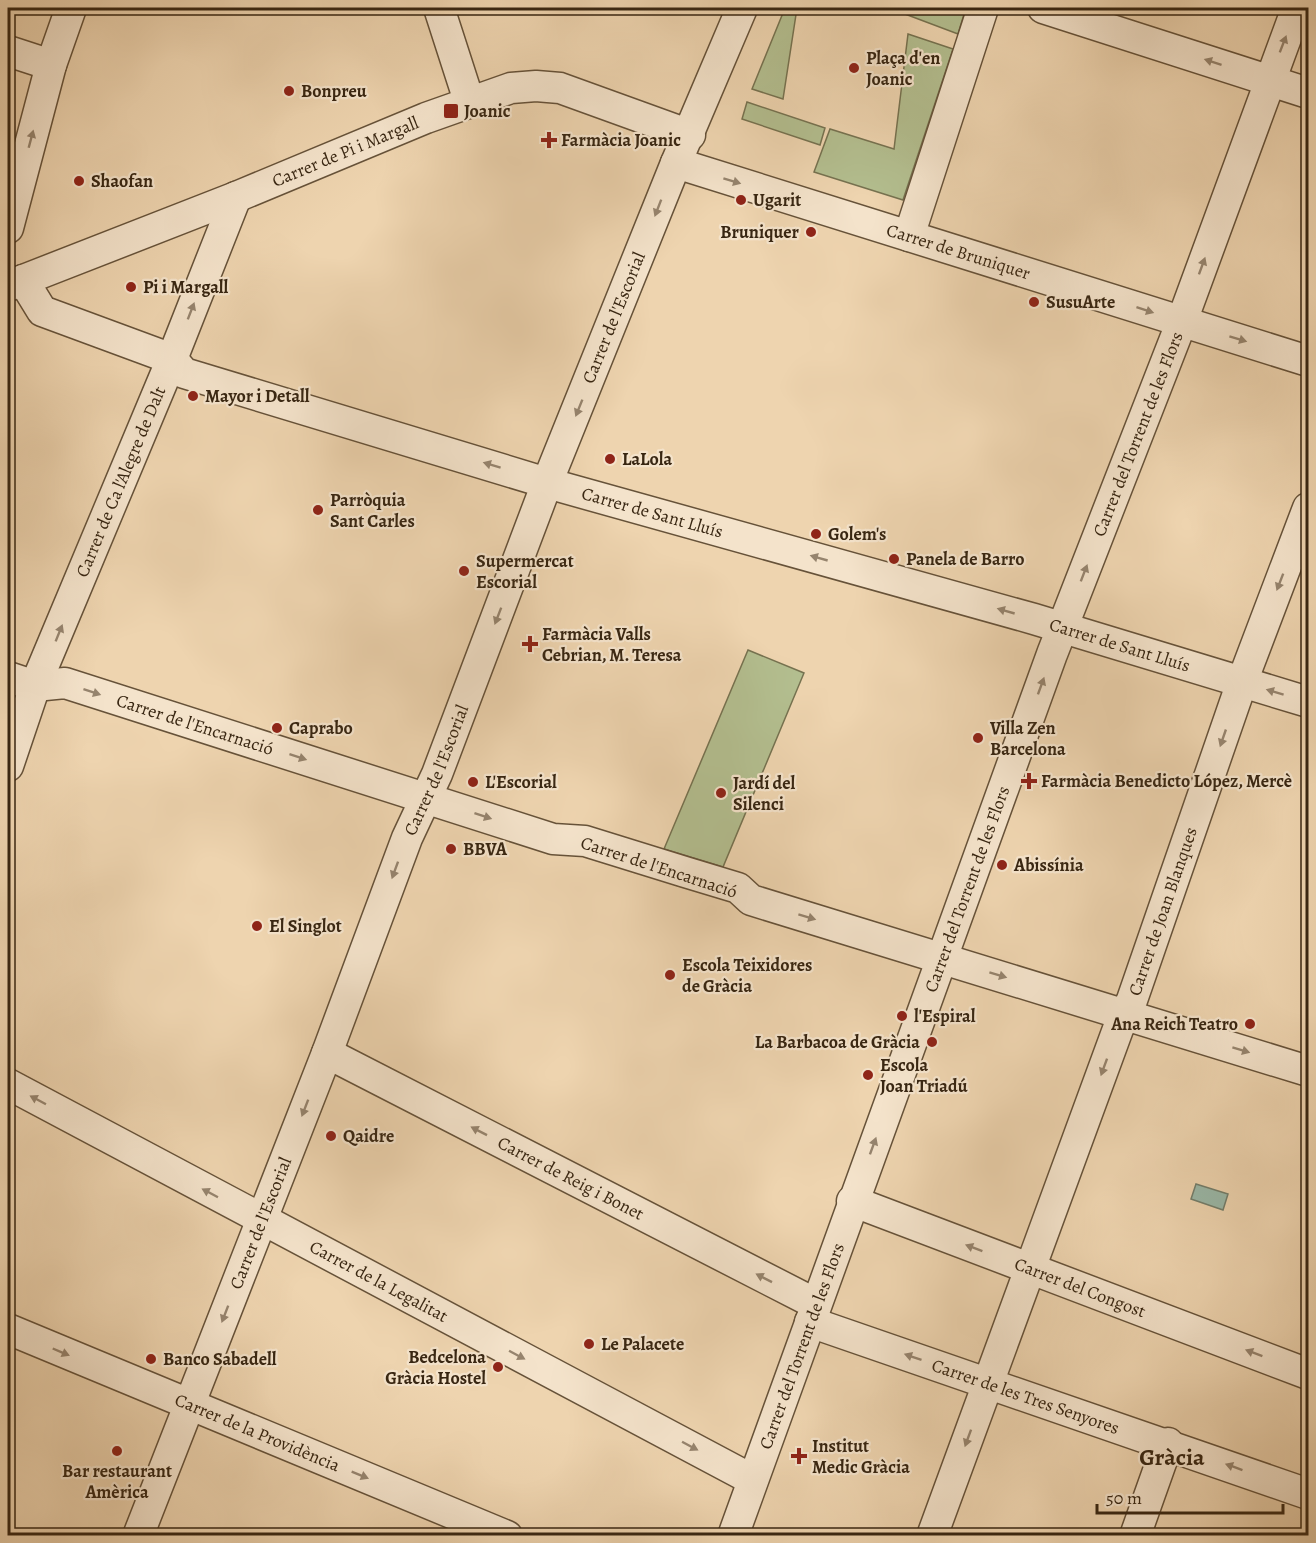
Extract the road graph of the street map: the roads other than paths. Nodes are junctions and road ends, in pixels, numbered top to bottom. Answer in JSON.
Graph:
{"nodes":[{"id":1,"x":71,"y":8,"type":"edge"},
{"id":2,"x":439,"y":8,"type":"edge"},
{"id":3,"x":742,"y":8,"type":"edge"},
{"id":4,"x":982,"y":8,"type":"edge"},
{"id":5,"x":1043,"y":8,"type":"edge"},
{"id":6,"x":1297,"y":8,"type":"edge"},
{"id":7,"x":8,"y":51,"type":"edge"},
{"id":8,"x":51,"y":65,"type":"junction"},
{"id":9,"x":1269,"y":80,"type":"junction"},
{"id":10,"x":1308,"y":93,"type":"edge"},
{"id":11,"x":469,"y":101,"type":"junction"},
{"id":12,"x":690,"y":135,"type":"junction"},
{"id":13,"x":676,"y":163,"type":"junction"},
{"id":14,"x":236,"y":197,"type":"junction"},
{"id":15,"x":8,"y":228,"type":"edge"},
{"id":16,"x":909,"y":236,"type":"junction"},
{"id":17,"x":15,"y":283,"type":"edge"},
{"id":18,"x":1182,"y":321,"type":"junction"},
{"id":19,"x":165,"y":356,"type":"junction"},
{"id":20,"x":1308,"y":361,"type":"edge"},
{"id":21,"x":547,"y":483,"type":"junction"},
{"id":22,"x":1308,"y":508,"type":"edge"},
{"id":23,"x":1062,"y":628,"type":"junction"},
{"id":24,"x":21,"y":682,"type":"edge"},
{"id":25,"x":1242,"y":682,"type":"junction"},
{"id":26,"x":1308,"y":702,"type":"edge"},
{"id":27,"x":8,"y":766,"type":"edge"},
{"id":28,"x":427,"y":797,"type":"junction"},
{"id":29,"x":942,"y":958,"type":"junction"},
{"id":30,"x":1125,"y":1013,"type":"junction"},
{"id":31,"x":327,"y":1053,"type":"junction"},
{"id":32,"x":1308,"y":1071,"type":"edge"},
{"id":33,"x":8,"y":1084,"type":"edge"},
{"id":34,"x":852,"y":1201,"type":"junction"},
{"id":35,"x":261,"y":1221,"type":"junction"},
{"id":36,"x":1029,"y":1269,"type":"junction"},
{"id":37,"x":813,"y":1313,"type":"junction"},
{"id":38,"x":8,"y":1329,"type":"edge"},
{"id":39,"x":1308,"y":1374,"type":"edge"},
{"id":40,"x":988,"y":1383,"type":"junction"},
{"id":41,"x":189,"y":1406,"type":"junction"},
{"id":42,"x":1168,"y":1443,"type":"junction"},
{"id":43,"x":751,"y":1479,"type":"junction"},
{"id":44,"x":1308,"y":1494,"type":"edge"},
{"id":45,"x":138,"y":1536,"type":"edge"},
{"id":46,"x":507,"y":1536,"type":"edge"},
{"id":47,"x":733,"y":1536,"type":"edge"},
{"id":48,"x":932,"y":1536,"type":"edge"},
{"id":49,"x":1135,"y":1536,"type":"edge"}],
"edges":[{"from":1,"to":8,"type":"street"},
{"from":2,"to":11,"type":"street"},
{"from":3,"to":12,"type":"street","name":"Carrer de l'Escorial"},
{"from":4,"to":16,"type":"street"},
{"from":9,"to":5,"type":"street","one_way":true},
{"from":9,"to":6,"type":"street","name":"Carrer del Torrent de les Flors","one_way":true},
{"from":7,"to":8,"type":"street"},
{"from":15,"to":8,"type":"street","one_way":true},
{"from":9,"to":10,"type":"street"},
{"from":18,"to":9,"type":"street","name":"Carrer del Torrent de les Flors","one_way":true},
{"from":11,"to":12,"type":"street","name":"Carrer de Pi i Margall"},
{"from":11,"to":14,"type":"street","name":"Carrer de Pi i Margall"},
{"from":12,"to":13,"type":"street","name":"Carrer de l'Escorial"},
{"from":13,"to":16,"type":"street","name":"Carrer de Bruniquer","one_way":true},
{"from":13,"to":21,"type":"street","name":"Carrer de l'Escorial","one_way":true},
{"from":14,"to":17,"type":"street","name":"Carrer de Pi i Margall"},
{"from":19,"to":14,"type":"street","name":"Carrer de Ca l'Alegre de Dalt","one_way":true},
{"from":16,"to":18,"type":"street","name":"Carrer de Bruniquer","one_way":true},
{"from":17,"to":19,"type":"street","name":"Carrer de Sant Lluís"},
{"from":18,"to":20,"type":"street","name":"Carrer de Bruniquer","one_way":true},
{"from":23,"to":18,"type":"street","name":"Carrer del Torrent de les Flors","one_way":true},
{"from":21,"to":19,"type":"street","name":"Carrer de Sant Lluís","one_way":true},
{"from":24,"to":19,"type":"street","name":"Carrer de Ca l'Alegre de Dalt","one_way":true},
{"from":23,"to":21,"type":"street","name":"Carrer de Sant Lluís","one_way":true},
{"from":21,"to":28,"type":"street","name":"Carrer de l'Escorial","one_way":true},
{"from":22,"to":25,"type":"street","name":"Carrer de Joan Blanques","one_way":true},
{"from":23,"to":25,"type":"street","name":"Carrer de Sant Lluís"},
{"from":29,"to":23,"type":"street","name":"Carrer del Torrent de les Flors","one_way":true},
{"from":24,"to":27,"type":"street","name":"Carrer de Ca l'Alegre de Dalt"},
{"from":24,"to":28,"type":"street","name":"Carrer de l'Encarnació","one_way":true},
{"from":26,"to":25,"type":"street","name":"Carrer de Sant Lluís","one_way":true},
{"from":25,"to":30,"type":"street","name":"Carrer de Joan Blanques","one_way":true},
{"from":28,"to":29,"type":"street","name":"Carrer de l'Encarnació","one_way":true},
{"from":28,"to":31,"type":"street","name":"Carrer de l'Escorial","one_way":true},
{"from":29,"to":30,"type":"street","name":"Carrer de l'Encarnació","one_way":true},
{"from":34,"to":29,"type":"street","name":"Carrer del Torrent de les Flors","one_way":true},
{"from":30,"to":32,"type":"street","name":"Carrer de l'Encarnació","one_way":true},
{"from":30,"to":36,"type":"street","name":"Carrer de Joan Blanques","one_way":true},
{"from":31,"to":35,"type":"street","name":"Carrer de l'Escorial","one_way":true},
{"from":37,"to":31,"type":"street","name":"Carrer de Reig i Bonet","one_way":true},
{"from":35,"to":33,"type":"street","name":"Carrer de la Legalitat","one_way":true},
{"from":36,"to":34,"type":"street","name":"Carrer del Congost","one_way":true},
{"from":34,"to":37,"type":"street","name":"Carrer del Torrent de les Flors"},
{"from":35,"to":41,"type":"street","name":"Carrer de l'Escorial","one_way":true},
{"from":35,"to":43,"type":"street","name":"Carrer de la Legalitat","one_way":true},
{"from":39,"to":36,"type":"street","name":"Carrer del Congost","one_way":true},
{"from":36,"to":40,"type":"street","name":"Carrer de Joan Blanques"},
{"from":40,"to":37,"type":"street","name":"Carrer de les Tres Senyores","one_way":true},
{"from":37,"to":43,"type":"street","name":"Carrer del Torrent de les Flors"},
{"from":38,"to":41,"type":"street","name":"Carrer de la Providència","one_way":true},
{"from":40,"to":42,"type":"street","name":"Carrer de les Tres Senyores"},
{"from":40,"to":48,"type":"street","name":"Carrer de Joan Blanques","one_way":true},
{"from":41,"to":45,"type":"street","name":"Carrer de l'Escorial"},
{"from":41,"to":46,"type":"street","name":"Carrer de la Providència","one_way":true},
{"from":44,"to":42,"type":"street","name":"Carrer de les Tres Senyores","one_way":true},
{"from":42,"to":49,"type":"street"},
{"from":43,"to":47,"type":"street","name":"Carrer del Torrent de les Flors"}]}
